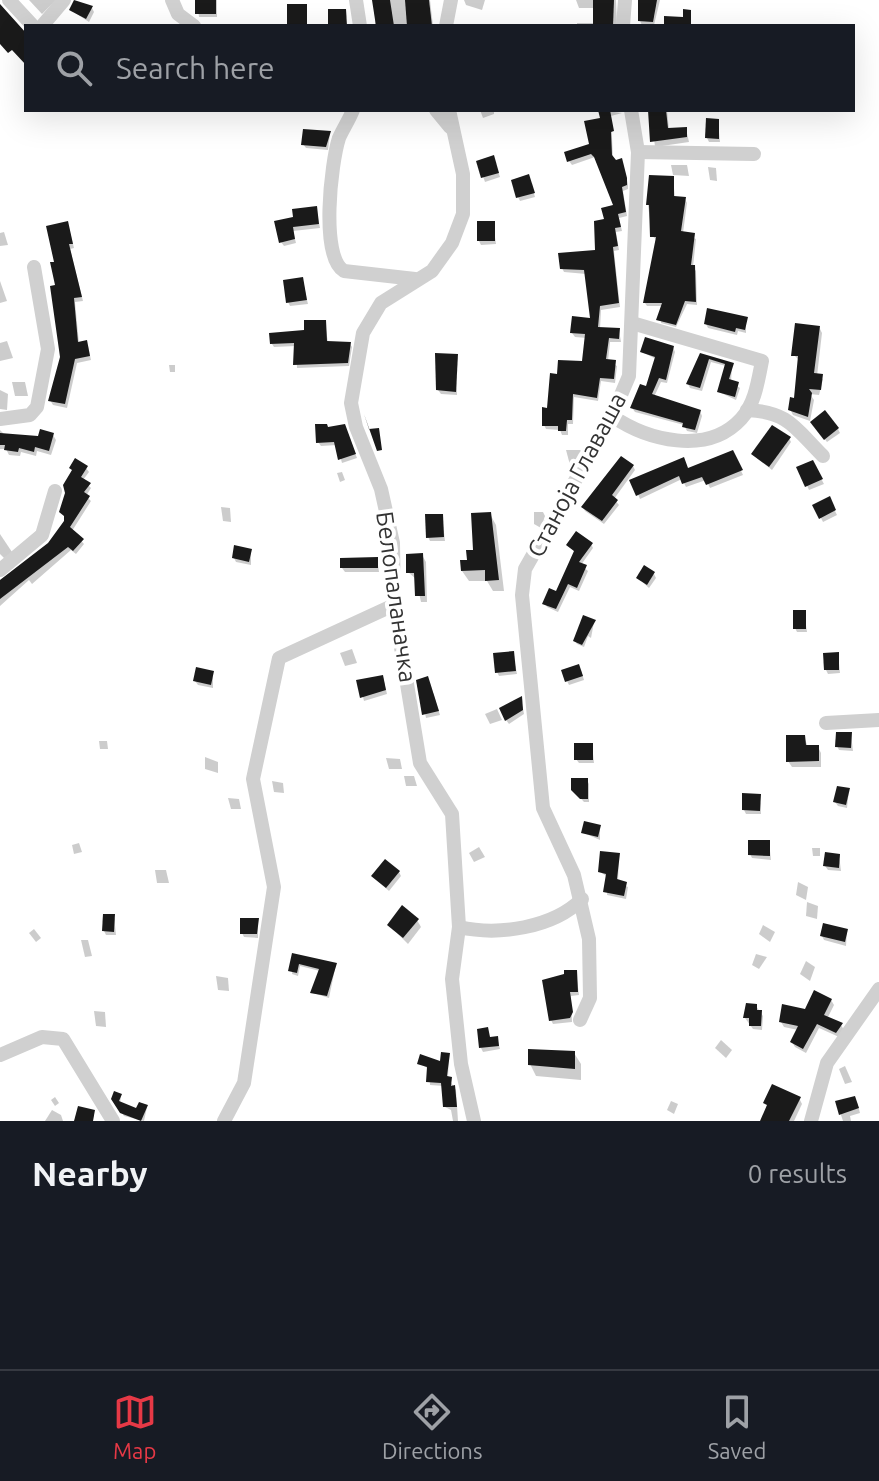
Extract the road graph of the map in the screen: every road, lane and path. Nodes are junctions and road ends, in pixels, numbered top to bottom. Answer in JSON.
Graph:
{"nodes":[{"id":1,"x":9,"y":0,"type":"edge"},
{"id":2,"x":64,"y":0,"type":"edge"},
{"id":3,"x":172,"y":0,"type":"edge"},
{"id":4,"x":356,"y":0,"type":"edge"},
{"id":5,"x":451,"y":0,"type":"edge"},
{"id":6,"x":625,"y":0,"type":"edge"},
{"id":7,"x":31,"y":24,"type":"edge"},
{"id":8,"x":44,"y":24,"type":"edge"},
{"id":9,"x":191,"y":24,"type":"edge"},
{"id":10,"x":360,"y":24,"type":"edge"},
{"id":11,"x":446,"y":24,"type":"edge"},
{"id":12,"x":623,"y":24,"type":"edge"},
{"id":13,"x":352,"y":112,"type":"edge"},
{"id":14,"x":438,"y":112,"type":"edge"},
{"id":15,"x":449,"y":112,"type":"edge"},
{"id":16,"x":631,"y":112,"type":"edge"},
{"id":17,"x":450,"y":127,"type":"junction"},
{"id":18,"x":638,"y":152,"type":"junction"},
{"id":19,"x":754,"y":154,"type":"dead end"},
{"id":20,"x":34,"y":267,"type":"dead end"},
{"id":21,"x":415,"y":279,"type":"junction"},
{"id":22,"x":632,"y":323,"type":"junction"},
{"id":23,"x":747,"y":410,"type":"junction"},
{"id":24,"x":612,"y":416,"type":"junction"},
{"id":25,"x":0,"y":419,"type":"edge"},
{"id":26,"x":823,"y":456,"type":"dead end"},
{"id":27,"x":55,"y":491,"type":"dead end"},
{"id":28,"x":0,"y":570,"type":"edge"},
{"id":29,"x":394,"y":605,"type":"junction"},
{"id":30,"x":879,"y":720,"type":"edge"},
{"id":31,"x":826,"y":723,"type":"dead end"},
{"id":32,"x":582,"y":899,"type":"junction"},
{"id":33,"x":459,"y":927,"type":"junction"},
{"id":34,"x":879,"y":989,"type":"edge"},
{"id":35,"x":580,"y":1020,"type":"dead end"},
{"id":36,"x":0,"y":1055,"type":"edge"},
{"id":37,"x":113,"y":1121,"type":"edge"},
{"id":38,"x":224,"y":1121,"type":"edge"},
{"id":39,"x":474,"y":1121,"type":"edge"},
{"id":40,"x":811,"y":1121,"type":"edge"}],
"edges":[{"from":1,"to":7,"type":"street"},
{"from":2,"to":8,"type":"street"},
{"from":3,"to":9,"type":"street"},
{"from":4,"to":10,"type":"street"},
{"from":5,"to":11,"type":"street"},
{"from":6,"to":12,"type":"street"},
{"from":13,"to":21,"type":"street"},
{"from":14,"to":17,"type":"street"},
{"from":15,"to":17,"type":"street","name":"Белопаланачка"},
{"from":16,"to":18,"type":"street","name":"Станоја Главаша"},
{"from":17,"to":21,"type":"street","name":"Белопаланачка"},
{"from":18,"to":19,"type":"street"},
{"from":18,"to":22,"type":"street","name":"Станоја Главаша"},
{"from":20,"to":25,"type":"street"},
{"from":21,"to":29,"type":"street","name":"Белопаланачка"},
{"from":22,"to":23,"type":"street"},
{"from":22,"to":24,"type":"street","name":"Станоја Главаша"},
{"from":23,"to":24,"type":"street"},
{"from":23,"to":26,"type":"street"},
{"from":24,"to":32,"type":"street","name":"Станоја Главаша"},
{"from":27,"to":28,"type":"street"},
{"from":29,"to":33,"type":"street","name":"Белопаланачка"},
{"from":29,"to":38,"type":"street"},
{"from":30,"to":31,"type":"street"},
{"from":32,"to":33,"type":"street"},
{"from":32,"to":35,"type":"street","name":"Станоја Главаша"},
{"from":33,"to":39,"type":"street","name":"Белопаланачка"},
{"from":34,"to":40,"type":"street"},
{"from":36,"to":37,"type":"street"}]}
